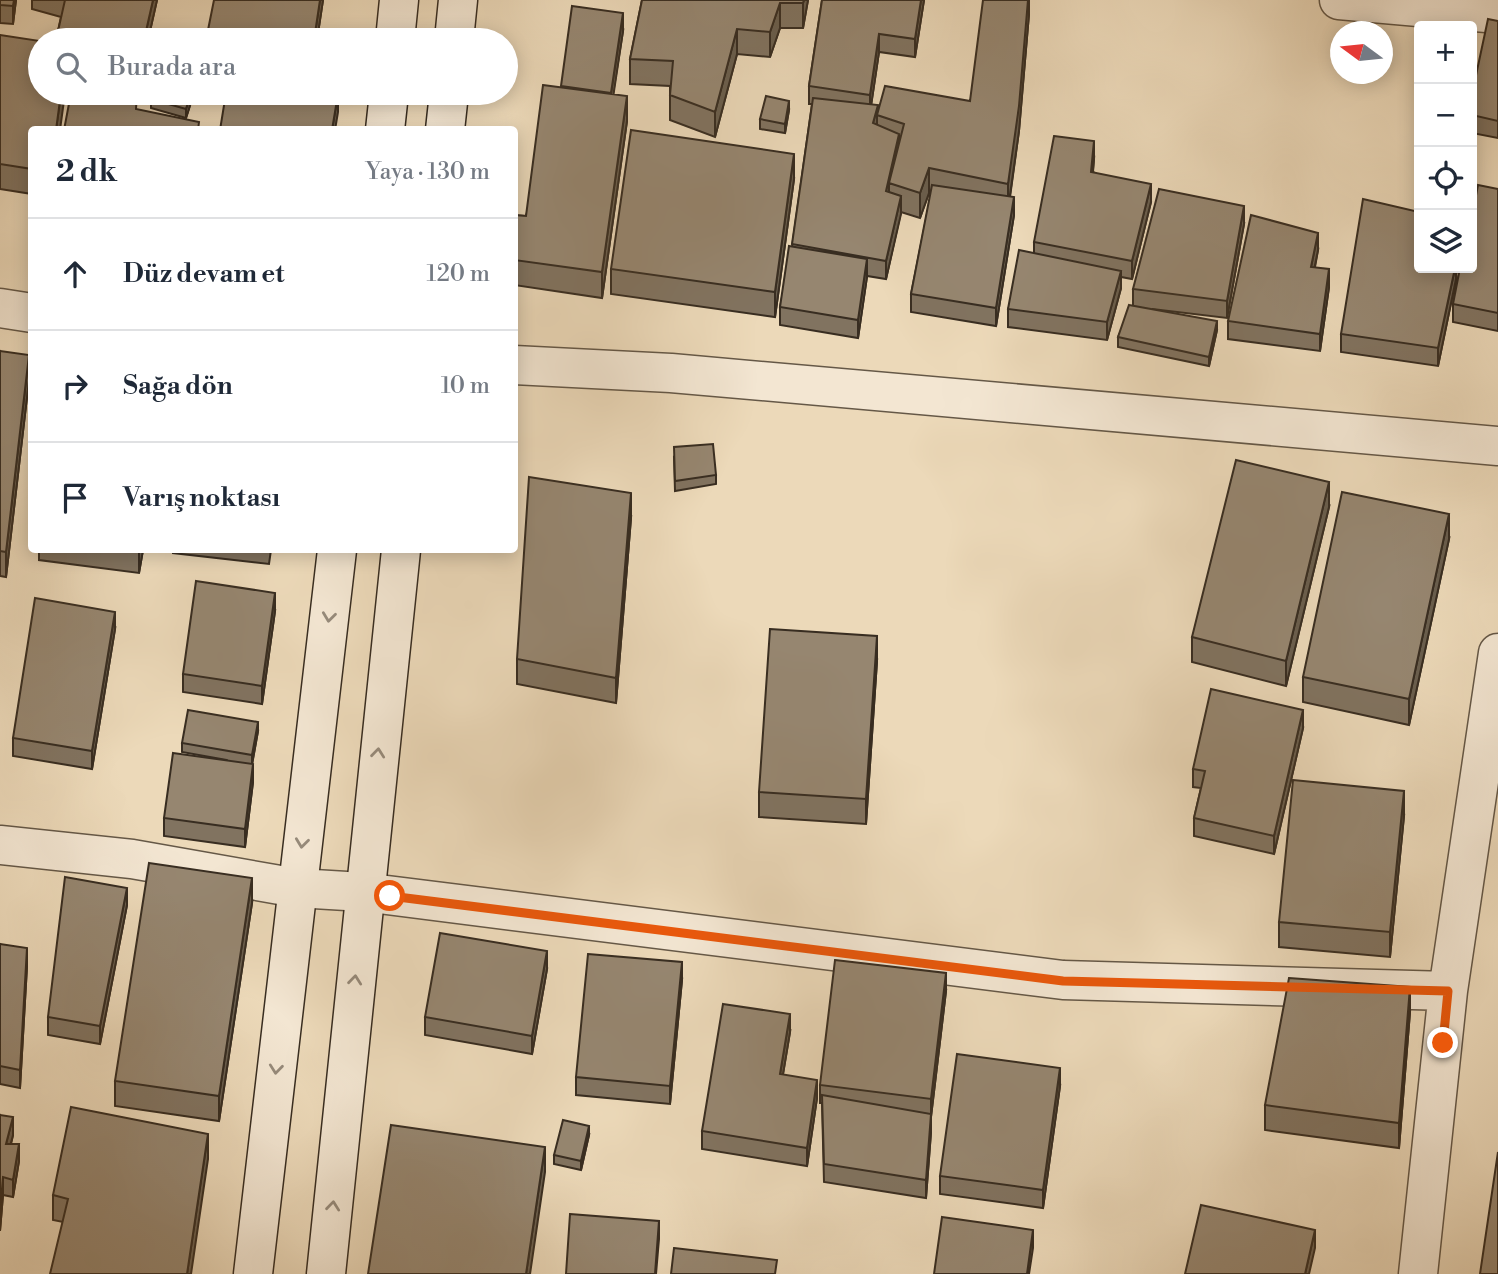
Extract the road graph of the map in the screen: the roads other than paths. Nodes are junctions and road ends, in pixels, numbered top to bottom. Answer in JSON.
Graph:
{"nodes":[{"id":1,"x":400,"y":0,"type":"edge"},
{"id":2,"x":458,"y":0,"type":"edge"},
{"id":3,"x":1339,"y":0,"type":"edge"},
{"id":4,"x":1498,"y":14,"type":"edge"},
{"id":5,"x":396,"y":28,"type":"edge"},
{"id":6,"x":455,"y":28,"type":"edge"},
{"id":7,"x":388,"y":105,"type":"edge"},
{"id":8,"x":448,"y":105,"type":"edge"},
{"id":9,"x":385,"y":126,"type":"edge"},
{"id":10,"x":445,"y":126,"type":"edge"},
{"id":11,"x":0,"y":308,"type":"edge"},
{"id":12,"x":28,"y":312,"type":"edge"},
{"id":13,"x":518,"y":365,"type":"edge"},
{"id":14,"x":1498,"y":446,"type":"edge"},
{"id":15,"x":337,"y":553,"type":"edge"},
{"id":16,"x":401,"y":553,"type":"edge"},
{"id":17,"x":1498,"y":653,"type":"edge"},
{"id":18,"x":0,"y":845,"type":"edge"},
{"id":19,"x":297,"y":888,"type":"junction"},
{"id":20,"x":363,"y":892,"type":"junction"},
{"id":21,"x":1448,"y":991,"type":"junction"},
{"id":22,"x":253,"y":1274,"type":"edge"},
{"id":23,"x":326,"y":1274,"type":"edge"},
{"id":24,"x":1418,"y":1274,"type":"edge"}],
"edges":[{"from":1,"to":5,"type":"street"},
{"from":2,"to":6,"type":"street"},
{"from":3,"to":4,"type":"street"},
{"from":7,"to":9,"type":"street"},
{"from":8,"to":10,"type":"street"},
{"from":11,"to":12,"type":"street"},
{"from":13,"to":14,"type":"street"},
{"from":15,"to":19,"type":"street","one_way":true},
{"from":20,"to":16,"type":"street","one_way":true},
{"from":17,"to":21,"type":"street"},
{"from":18,"to":19,"type":"street"},
{"from":19,"to":20,"type":"street"},
{"from":19,"to":22,"type":"street","one_way":true},
{"from":20,"to":21,"type":"street"},
{"from":23,"to":20,"type":"street","one_way":true},
{"from":21,"to":24,"type":"street"}]}
